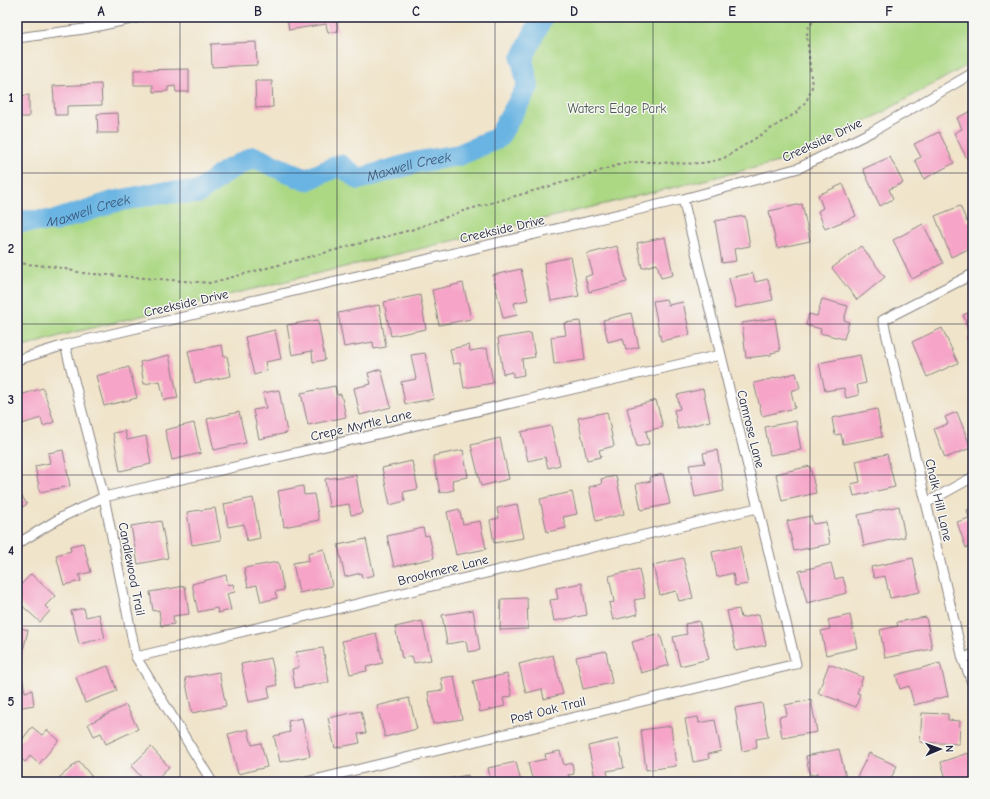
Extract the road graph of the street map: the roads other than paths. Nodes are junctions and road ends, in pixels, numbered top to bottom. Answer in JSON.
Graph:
{"nodes":[{"id":1,"x":141,"y":17,"type":"edge"},
{"id":2,"x":17,"y":38,"type":"edge"},
{"id":3,"x":973,"y":73,"type":"edge"},
{"id":4,"x":683,"y":200,"type":"junction"},
{"id":5,"x":973,"y":274,"type":"edge"},
{"id":6,"x":65,"y":345,"type":"junction"},
{"id":7,"x":720,"y":355,"type":"junction"},
{"id":8,"x":17,"y":360,"type":"edge"},
{"id":9,"x":973,"y":477,"type":"edge"},
{"id":10,"x":104,"y":497,"type":"junction"},
{"id":11,"x":926,"y":503,"type":"junction"},
{"id":12,"x":757,"y":508,"type":"junction"},
{"id":13,"x":17,"y":544,"type":"edge"},
{"id":14,"x":973,"y":654,"type":"edge"},
{"id":15,"x":136,"y":657,"type":"junction"},
{"id":16,"x":963,"y":659,"type":"junction"},
{"id":17,"x":796,"y":664,"type":"joint"},
{"id":18,"x":973,"y":685,"type":"edge"},
{"id":19,"x":212,"y":782,"type":"edge"},
{"id":20,"x":306,"y":782,"type":"edge"}],
"edges":[{"from":1,"to":2,"type":"street"},
{"from":3,"to":4,"type":"street","name":"Creekside Drive"},
{"from":4,"to":6,"type":"street","name":"Creekside Drive"},
{"from":4,"to":7,"type":"street","name":"Camrose Lane"},
{"from":5,"to":11,"type":"street","name":"Chalk Hill Lane"},
{"from":6,"to":8,"type":"street","name":"Creekside Drive"},
{"from":6,"to":10,"type":"street","name":"Candlewood Trail"},
{"from":7,"to":10,"type":"street","name":"Crepe Myrtle Lane"},
{"from":7,"to":12,"type":"street","name":"Camrose Lane"},
{"from":9,"to":11,"type":"street"},
{"from":10,"to":13,"type":"street","name":"Crepe Myrtle Lane"},
{"from":10,"to":15,"type":"street","name":"Candlewood Trail"},
{"from":11,"to":16,"type":"street","name":"Chalk Hill Lane"},
{"from":12,"to":15,"type":"street","name":"Brookmere Lane"},
{"from":12,"to":17,"type":"street","name":"Camrose Lane"},
{"from":14,"to":16,"type":"street"},
{"from":15,"to":19,"type":"street","name":"Candlewood Trail"},
{"from":16,"to":18,"type":"street","name":"Chalk Hill Lane"},
{"from":17,"to":20,"type":"street","name":"Post Oak Trail"}]}
